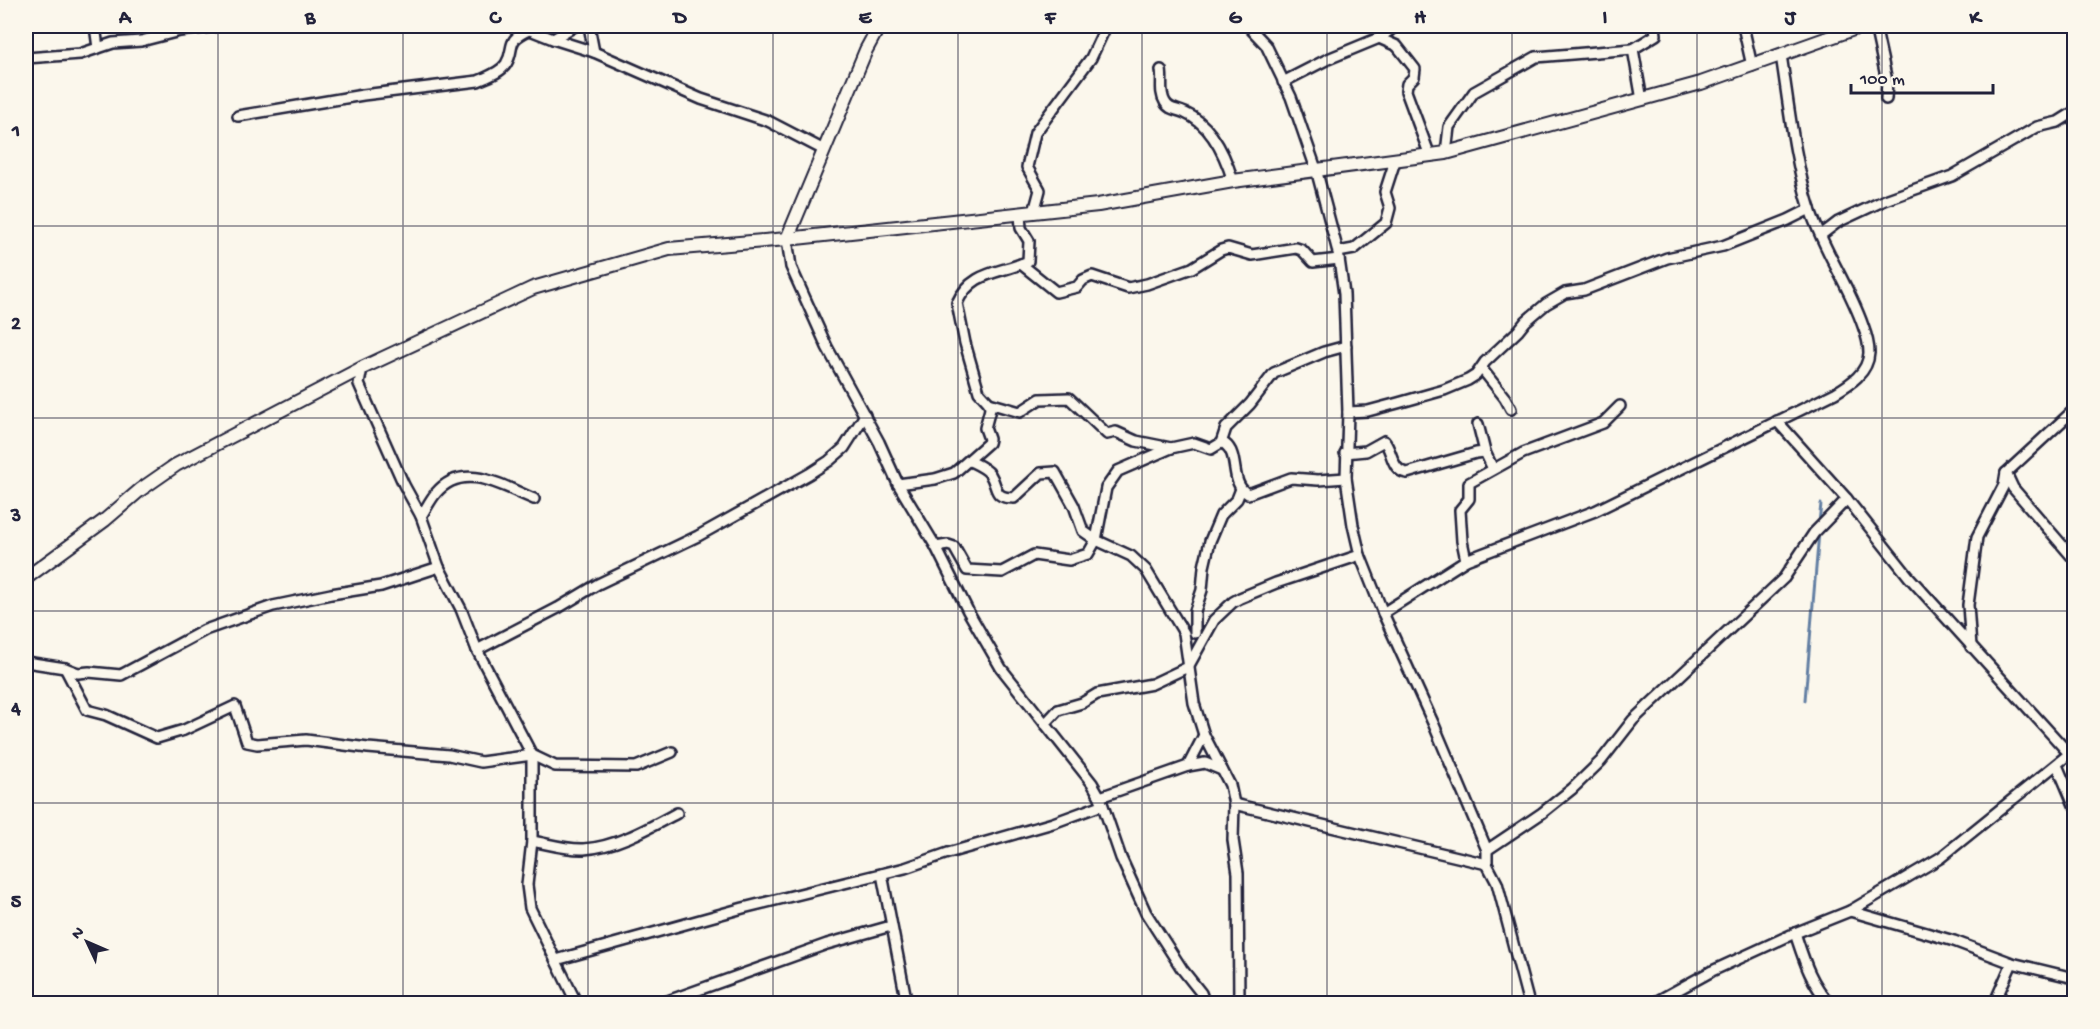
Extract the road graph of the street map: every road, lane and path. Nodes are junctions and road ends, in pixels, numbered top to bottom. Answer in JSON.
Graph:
{"nodes":[{"id":1,"x":95,"y":26,"type":"edge"},
{"id":2,"x":217,"y":26,"type":"edge"},
{"id":3,"x":520,"y":26,"type":"edge"},
{"id":4,"x":574,"y":26,"type":"edge"},
{"id":5,"x":590,"y":26,"type":"edge"},
{"id":6,"x":879,"y":26,"type":"edge"},
{"id":7,"x":1106,"y":26,"type":"edge"},
{"id":8,"x":1248,"y":26,"type":"edge"},
{"id":9,"x":1396,"y":26,"type":"edge"},
{"id":10,"x":1655,"y":26,"type":"edge"},
{"id":11,"x":1743,"y":26,"type":"edge"},
{"id":12,"x":1862,"y":26,"type":"edge"},
{"id":13,"x":1875,"y":26,"type":"edge"},
{"id":14,"x":530,"y":30,"type":"junction"},
{"id":15,"x":1379,"y":38,"type":"junction"},
{"id":16,"x":553,"y":39,"type":"junction"},
{"id":17,"x":98,"y":48,"type":"junction"},
{"id":18,"x":1633,"y":49,"type":"junction"},
{"id":19,"x":594,"y":52,"type":"junction"},
{"id":20,"x":1781,"y":55,"type":"junction"},
{"id":21,"x":26,"y":58,"type":"edge"},
{"id":22,"x":1752,"y":66,"type":"junction"},
{"id":23,"x":1161,"y":70,"type":"dead end"},
{"id":24,"x":1283,"y":82,"type":"junction"},
{"id":25,"x":1886,"y":99,"type":"dead end"},
{"id":26,"x":1642,"y":100,"type":"junction"},
{"id":27,"x":2074,"y":112,"type":"edge"},
{"id":28,"x":238,"y":116,"type":"dead end"},
{"id":29,"x":824,"y":150,"type":"junction"},
{"id":30,"x":1446,"y":153,"type":"junction"},
{"id":31,"x":1430,"y":156,"type":"junction"},
{"id":32,"x":1395,"y":160,"type":"junction"},
{"id":33,"x":1316,"y":169,"type":"junction"},
{"id":34,"x":1233,"y":181,"type":"junction"},
{"id":35,"x":1810,"y":209,"type":"junction"},
{"id":36,"x":1034,"y":212,"type":"junction"},
{"id":37,"x":1020,"y":214,"type":"junction"},
{"id":38,"x":1821,"y":235,"type":"junction"},
{"id":39,"x":787,"y":239,"type":"junction"},
{"id":40,"x":1338,"y":255,"type":"junction"},
{"id":41,"x":1021,"y":264,"type":"junction"},
{"id":42,"x":1346,"y":346,"type":"junction"},
{"id":43,"x":362,"y":368,"type":"junction"},
{"id":44,"x":1482,"y":369,"type":"junction"},
{"id":45,"x":989,"y":403,"type":"junction"},
{"id":46,"x":1620,"y":406,"type":"dead end"},
{"id":47,"x":1511,"y":409,"type":"dead end"},
{"id":48,"x":2074,"y":410,"type":"edge"},
{"id":49,"x":1348,"y":412,"type":"junction"},
{"id":50,"x":865,"y":415,"type":"junction"},
{"id":51,"x":1777,"y":421,"type":"junction"},
{"id":52,"x":1478,"y":424,"type":"dead end"},
{"id":53,"x":1221,"y":443,"type":"junction"},
{"id":54,"x":1171,"y":448,"type":"junction"},
{"id":55,"x":1485,"y":452,"type":"junction"},
{"id":56,"x":1345,"y":453,"type":"junction"},
{"id":57,"x":970,"y":461,"type":"junction"},
{"id":58,"x":1493,"y":469,"type":"junction"},
{"id":59,"x":2006,"y":473,"type":"junction"},
{"id":60,"x":1346,"y":478,"type":"junction"},
{"id":61,"x":898,"y":484,"type":"junction"},
{"id":62,"x":1241,"y":489,"type":"junction"},
{"id":63,"x":534,"y":499,"type":"dead end"},
{"id":64,"x":1847,"y":499,"type":"junction"},
{"id":65,"x":421,"y":516,"type":"junction"},
{"id":66,"x":1096,"y":540,"type":"junction"},
{"id":67,"x":936,"y":547,"type":"junction"},
{"id":68,"x":1360,"y":555,"type":"junction"},
{"id":69,"x":2074,"y":559,"type":"edge"},
{"id":70,"x":1466,"y":560,"type":"junction"},
{"id":71,"x":439,"y":567,"type":"junction"},
{"id":72,"x":26,"y":578,"type":"edge"},
{"id":73,"x":1383,"y":613,"type":"junction"},
{"id":74,"x":1184,"y":633,"type":"junction"},
{"id":75,"x":1196,"y":633,"type":"junction"},
{"id":76,"x":1207,"y":635,"type":"junction"},
{"id":77,"x":1971,"y":646,"type":"junction"},
{"id":78,"x":477,"y":650,"type":"junction"},
{"id":79,"x":26,"y":662,"type":"edge"},
{"id":80,"x":1188,"y":667,"type":"junction"},
{"id":81,"x":65,"y":668,"type":"junction"},
{"id":82,"x":1045,"y":724,"type":"junction"},
{"id":83,"x":1204,"y":735,"type":"junction"},
{"id":84,"x":672,"y":752,"type":"dead end"},
{"id":85,"x":2073,"y":754,"type":"edge"},
{"id":86,"x":532,"y":755,"type":"junction"},
{"id":87,"x":2057,"y":765,"type":"junction"},
{"id":88,"x":1188,"y":766,"type":"junction"},
{"id":89,"x":1222,"y":770,"type":"junction"},
{"id":90,"x":1101,"y":801,"type":"junction"},
{"id":91,"x":1234,"y":804,"type":"junction"},
{"id":92,"x":2074,"y":805,"type":"edge"},
{"id":93,"x":677,"y":813,"type":"dead end"},
{"id":94,"x":532,"y":840,"type":"junction"},
{"id":95,"x":1487,"y":850,"type":"junction"},
{"id":96,"x":1487,"y":864,"type":"junction"},
{"id":97,"x":882,"y":874,"type":"junction"},
{"id":98,"x":1851,"y":911,"type":"junction"},
{"id":99,"x":891,"y":926,"type":"junction"},
{"id":100,"x":1795,"y":933,"type":"junction"},
{"id":101,"x":556,"y":960,"type":"junction"},
{"id":102,"x":2012,"y":963,"type":"junction"},
{"id":103,"x":2074,"y":978,"type":"edge"},
{"id":104,"x":577,"y":1004,"type":"edge"},
{"id":105,"x":658,"y":1004,"type":"edge"},
{"id":106,"x":907,"y":1004,"type":"edge"},
{"id":107,"x":1205,"y":1004,"type":"edge"},
{"id":108,"x":1239,"y":1004,"type":"edge"},
{"id":109,"x":1529,"y":1004,"type":"edge"},
{"id":110,"x":1652,"y":1004,"type":"edge"},
{"id":111,"x":1830,"y":1004,"type":"edge"},
{"id":112,"x":1995,"y":1004,"type":"edge"}],
"edges":[{"from":1,"to":17,"type":"street"},
{"from":2,"to":17,"type":"street"},
{"from":3,"to":14,"type":"street"},
{"from":4,"to":16,"type":"street"},
{"from":5,"to":19,"type":"street"},
{"from":6,"to":29,"type":"main road"},
{"from":7,"to":36,"type":"street"},
{"from":8,"to":24,"type":"street"},
{"from":9,"to":15,"type":"street"},
{"from":10,"to":18,"type":"street"},
{"from":11,"to":22,"type":"street"},
{"from":12,"to":20,"type":"main road"},
{"from":13,"to":25,"type":"street"},
{"from":14,"to":16,"type":"street"},
{"from":14,"to":28,"type":"street"},
{"from":15,"to":24,"type":"street"},
{"from":15,"to":31,"type":"street"},
{"from":16,"to":19,"type":"street"},
{"from":17,"to":21,"type":"street"},
{"from":18,"to":26,"type":"street"},
{"from":18,"to":30,"type":"street"},
{"from":19,"to":29,"type":"street"},
{"from":20,"to":22,"type":"main road"},
{"from":20,"to":35,"type":"street"},
{"from":22,"to":26,"type":"main road"},
{"from":23,"to":34,"type":"street"},
{"from":24,"to":33,"type":"street"},
{"from":26,"to":30,"type":"main road"},
{"from":27,"to":38,"type":"street"},
{"from":29,"to":39,"type":"main road"},
{"from":30,"to":31,"type":"main road"},
{"from":31,"to":32,"type":"main road"},
{"from":32,"to":33,"type":"main road"},
{"from":32,"to":40,"type":"street"},
{"from":33,"to":34,"type":"main road"},
{"from":33,"to":40,"type":"street"},
{"from":34,"to":36,"type":"main road"},
{"from":35,"to":38,"type":"street"},
{"from":35,"to":44,"type":"street"},
{"from":36,"to":37,"type":"main road"},
{"from":37,"to":39,"type":"main road"},
{"from":37,"to":41,"type":"street"},
{"from":38,"to":51,"type":"street"},
{"from":39,"to":43,"type":"main road"},
{"from":39,"to":50,"type":"street"},
{"from":40,"to":41,"type":"street"},
{"from":40,"to":42,"type":"street"},
{"from":41,"to":45,"type":"street"},
{"from":42,"to":49,"type":"street"},
{"from":42,"to":53,"type":"street"},
{"from":43,"to":65,"type":"street"},
{"from":43,"to":72,"type":"main road"},
{"from":44,"to":47,"type":"street"},
{"from":44,"to":49,"type":"street"},
{"from":45,"to":54,"type":"street"},
{"from":45,"to":57,"type":"street"},
{"from":46,"to":58,"type":"street"},
{"from":48,"to":59,"type":"street"},
{"from":49,"to":56,"type":"street"},
{"from":50,"to":61,"type":"street"},
{"from":50,"to":78,"type":"street"},
{"from":51,"to":64,"type":"street"},
{"from":51,"to":70,"type":"street"},
{"from":52,"to":55,"type":"street"},
{"from":53,"to":54,"type":"street"},
{"from":53,"to":62,"type":"street"},
{"from":54,"to":66,"type":"street"},
{"from":55,"to":56,"type":"street"},
{"from":55,"to":58,"type":"street"},
{"from":56,"to":60,"type":"street"},
{"from":57,"to":61,"type":"street"},
{"from":57,"to":66,"type":"street"},
{"from":58,"to":70,"type":"street"},
{"from":59,"to":69,"type":"street"},
{"from":59,"to":77,"type":"street"},
{"from":60,"to":62,"type":"street"},
{"from":60,"to":68,"type":"street"},
{"from":61,"to":67,"type":"street"},
{"from":62,"to":75,"type":"street"},
{"from":63,"to":65,"type":"street"},
{"from":64,"to":77,"type":"street"},
{"from":64,"to":95,"type":"street"},
{"from":65,"to":71,"type":"street"},
{"from":66,"to":67,"type":"street"},
{"from":66,"to":74,"type":"street"},
{"from":67,"to":82,"type":"street"},
{"from":68,"to":73,"type":"street"},
{"from":68,"to":76,"type":"street"},
{"from":70,"to":73,"type":"street"},
{"from":71,"to":78,"type":"street"},
{"from":71,"to":81,"type":"street"},
{"from":73,"to":95,"type":"street"},
{"from":74,"to":75,"type":"street"},
{"from":74,"to":80,"type":"street"},
{"from":75,"to":76,"type":"street"},
{"from":76,"to":80,"type":"street"},
{"from":77,"to":85,"type":"street"},
{"from":78,"to":86,"type":"street"},
{"from":79,"to":81,"type":"street"},
{"from":80,"to":82,"type":"street"},
{"from":80,"to":83,"type":"street"},
{"from":81,"to":86,"type":"street"},
{"from":82,"to":90,"type":"street"},
{"from":83,"to":88,"type":"street"},
{"from":83,"to":89,"type":"street"},
{"from":84,"to":86,"type":"street"},
{"from":85,"to":87,"type":"street"},
{"from":86,"to":94,"type":"street"},
{"from":87,"to":92,"type":"street"},
{"from":87,"to":98,"type":"street"},
{"from":88,"to":89,"type":"street"},
{"from":88,"to":90,"type":"street"},
{"from":89,"to":91,"type":"street"},
{"from":90,"to":97,"type":"street"},
{"from":90,"to":107,"type":"street"},
{"from":91,"to":96,"type":"street"},
{"from":91,"to":108,"type":"street"},
{"from":93,"to":94,"type":"street"},
{"from":94,"to":101,"type":"street"},
{"from":95,"to":96,"type":"street"},
{"from":96,"to":109,"type":"street"},
{"from":97,"to":99,"type":"street"},
{"from":97,"to":101,"type":"street"},
{"from":98,"to":100,"type":"street"},
{"from":98,"to":102,"type":"street"},
{"from":99,"to":105,"type":"street"},
{"from":99,"to":106,"type":"street"},
{"from":100,"to":110,"type":"street"},
{"from":100,"to":111,"type":"street"},
{"from":101,"to":104,"type":"street"},
{"from":102,"to":103,"type":"street"},
{"from":102,"to":112,"type":"street"}]}
